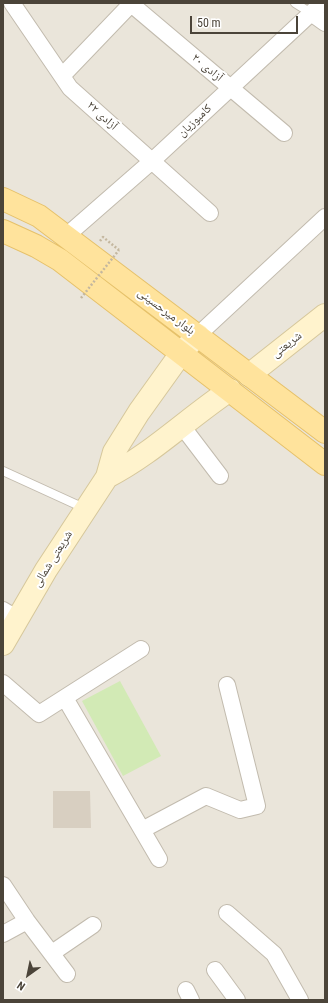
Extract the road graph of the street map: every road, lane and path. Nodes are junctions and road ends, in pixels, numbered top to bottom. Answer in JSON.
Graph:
{"nodes":[{"id":1,"x":12,"y":3,"type":"edge"},
{"id":2,"x":130,"y":3,"type":"edge"},
{"id":3,"x":295,"y":3,"type":"edge"},
{"id":4,"x":317,"y":8,"type":"edge"},
{"id":5,"x":325,"y":23,"type":"edge"},
{"id":6,"x":62,"y":76,"type":"junction"},
{"id":7,"x":230,"y":88,"type":"junction"},
{"id":8,"x":284,"y":133,"type":"dead end"},
{"id":9,"x":152,"y":161,"type":"junction"},
{"id":10,"x":3,"y":198,"type":"edge"},
{"id":11,"x":3,"y":207,"type":"edge"},
{"id":12,"x":210,"y":213,"type":"dead end"},
{"id":13,"x":325,"y":217,"type":"edge"},
{"id":14,"x":3,"y":221,"type":"edge"},
{"id":15,"x":3,"y":231,"type":"edge"},
{"id":16,"x":65,"y":236,"type":"junction"},
{"id":17,"x":103,"y":237,"type":"dead end"},
{"id":18,"x":81,"y":298,"type":"dead end"},
{"id":19,"x":155,"y":304,"type":"junction"},
{"id":20,"x":325,"y":315,"type":"edge"},
{"id":21,"x":142,"y":322,"type":"junction"},
{"id":22,"x":198,"y":335,"type":"junction"},
{"id":23,"x":182,"y":352,"type":"junction"},
{"id":24,"x":249,"y":375,"type":"junction"},
{"id":25,"x":230,"y":390,"type":"junction"},
{"id":26,"x":182,"y":426,"type":"junction"},
{"id":27,"x":325,"y":432,"type":"edge"},
{"id":28,"x":325,"y":464,"type":"edge"},
{"id":29,"x":3,"y":471,"type":"edge"},
{"id":30,"x":107,"y":476,"type":"junction"},
{"id":31,"x":220,"y":476,"type":"dead end"},
{"id":32,"x":85,"y":509,"type":"junction"},
{"id":33,"x":10,"y":614,"type":"edge"},
{"id":34,"x":3,"y":644,"type":"edge"},
{"id":35,"x":141,"y":650,"type":"dead end"},
{"id":36,"x":3,"y":683,"type":"edge"},
{"id":37,"x":227,"y":685,"type":"dead end"},
{"id":38,"x":65,"y":698,"type":"junction"},
{"id":39,"x":142,"y":830,"type":"junction"},
{"id":40,"x":159,"y":859,"type":"dead end"},
{"id":41,"x":3,"y":886,"type":"edge"},
{"id":42,"x":227,"y":913,"type":"dead end"},
{"id":43,"x":27,"y":921,"type":"junction"},
{"id":44,"x":92,"y":926,"type":"dead end"},
{"id":45,"x":3,"y":934,"type":"edge"},
{"id":46,"x":52,"y":953,"type":"junction"},
{"id":47,"x":215,"y":970,"type":"dead end"},
{"id":48,"x":67,"y":974,"type":"dead end"},
{"id":49,"x":236,"y":1000,"type":"edge"},
{"id":50,"x":300,"y":1000,"type":"edge"}],
"edges":[{"from":1,"to":6,"type":"street","name":"آزادی ۲۲"},
{"from":2,"to":6,"type":"street"},
{"from":2,"to":7,"type":"street","name":"آزادی ۲۰"},
{"from":3,"to":4,"type":"lane"},
{"from":4,"to":5,"type":"street"},
{"from":4,"to":7,"type":"street","name":"کامبوزیان"},
{"from":6,"to":9,"type":"street","name":"آزادی ۲۲"},
{"from":7,"to":8,"type":"street","name":"آزادی ۲۰"},
{"from":7,"to":9,"type":"street","name":"کامبوزیان"},
{"from":9,"to":12,"type":"street","name":"آزادی ۲۲"},
{"from":9,"to":16,"type":"street","name":"کامبوزیان"},
{"from":10,"to":16,"type":"main road","name":"بلوار میرحسینی"},
{"from":11,"to":19,"type":"main road"},
{"from":13,"to":22,"type":"street"},
{"from":14,"to":21,"type":"main road"},
{"from":15,"to":21,"type":"main road","name":"بلوار میرحسینی"},
{"from":16,"to":19,"type":"main road","name":"بلوار میرحسینی"},
{"from":17,"to":18,"type":"path","bridge":true},
{"from":19,"to":22,"type":"main road","name":"بلوار میرحسینی"},
{"from":20,"to":24,"type":"street","name":"شریعتی"},
{"from":21,"to":23,"type":"main road","name":"بلوار میرحسینی"},
{"from":22,"to":23,"type":"street","name":"شریعتی شمالی"},
{"from":22,"to":24,"type":"main road","name":"بلوار میرحسینی"},
{"from":23,"to":25,"type":"main road","name":"بلوار میرحسینی"},
{"from":23,"to":30,"type":"street","name":"شریعتی شمالی"},
{"from":24,"to":27,"type":"main road","name":"بلوار میرحسینی"},
{"from":25,"to":26,"type":"street"},
{"from":25,"to":28,"type":"main road","name":"بلوار میرحسینی"},
{"from":26,"to":30,"type":"street"},
{"from":26,"to":31,"type":"street"},
{"from":29,"to":32,"type":"lane"},
{"from":30,"to":32,"type":"street","name":"شریعتی شمالی"},
{"from":32,"to":33,"type":"street","name":"شریعتی شمالی"},
{"from":33,"to":34,"type":"street","name":"شریعتی شمالی"},
{"from":35,"to":38,"type":"street"},
{"from":36,"to":38,"type":"street"},
{"from":37,"to":39,"type":"street"},
{"from":38,"to":39,"type":"street"},
{"from":39,"to":40,"type":"street"},
{"from":41,"to":43,"type":"street"},
{"from":42,"to":50,"type":"street"},
{"from":43,"to":45,"type":"street"},
{"from":43,"to":46,"type":"street"},
{"from":44,"to":46,"type":"street"},
{"from":46,"to":48,"type":"street"},
{"from":47,"to":49,"type":"street"}]}
